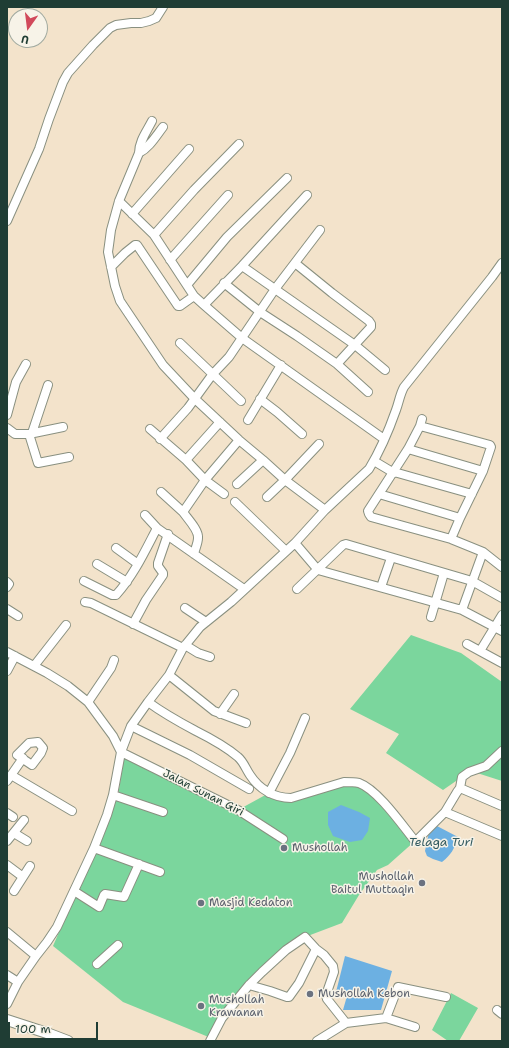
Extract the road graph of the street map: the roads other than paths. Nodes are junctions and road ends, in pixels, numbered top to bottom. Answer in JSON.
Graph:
{"nodes":[{"id":1,"x":164,"y":7,"type":"edge"},
{"id":2,"x":152,"y":121,"type":"dead end"},
{"id":3,"x":163,"y":127,"type":"dead end"},
{"id":4,"x":239,"y":144,"type":"dead end"},
{"id":5,"x":189,"y":149,"type":"dead end"},
{"id":6,"x":138,"y":153,"type":"junction"},
{"id":7,"x":287,"y":178,"type":"dead end"},
{"id":8,"x":228,"y":195,"type":"dead end"},
{"id":9,"x":307,"y":195,"type":"dead end"},
{"id":10,"x":119,"y":201,"type":"junction"},
{"id":11,"x":132,"y":214,"type":"junction"},
{"id":12,"x":7,"y":221,"type":"edge"},
{"id":13,"x":320,"y":230,"type":"dead end"},
{"id":14,"x":154,"y":235,"type":"junction"},
{"id":15,"x":170,"y":260,"type":"junction"},
{"id":16,"x":295,"y":263,"type":"junction"},
{"id":17,"x":502,"y":263,"type":"edge"},
{"id":18,"x":242,"y":266,"type":"junction"},
{"id":19,"x":111,"y":267,"type":"junction"},
{"id":20,"x":224,"y":283,"type":"junction"},
{"id":21,"x":187,"y":286,"type":"junction"},
{"id":22,"x":275,"y":289,"type":"junction"},
{"id":23,"x":194,"y":296,"type":"junction"},
{"id":24,"x":204,"y":305,"type":"junction"},
{"id":25,"x":260,"y":312,"type":"junction"},
{"id":26,"x":242,"y":338,"type":"junction"},
{"id":27,"x":180,"y":343,"type":"dead end"},
{"id":28,"x":355,"y":345,"type":"junction"},
{"id":29,"x":26,"y":364,"type":"dead end"},
{"id":30,"x":337,"y":364,"type":"junction"},
{"id":31,"x":281,"y":365,"type":"junction"},
{"id":32,"x":385,"y":370,"type":"dead end"},
{"id":33,"x":212,"y":374,"type":"junction"},
{"id":34,"x":48,"y":385,"type":"dead end"},
{"id":35,"x":368,"y":392,"type":"dead end"},
{"id":36,"x":194,"y":398,"type":"junction"},
{"id":37,"x":260,"y":399,"type":"junction"},
{"id":38,"x":241,"y":401,"type":"dead end"},
{"id":39,"x":7,"y":414,"type":"edge"},
{"id":40,"x":248,"y":420,"type":"dead end"},
{"id":41,"x":220,"y":422,"type":"junction"},
{"id":42,"x":63,"y":427,"type":"dead end"},
{"id":43,"x":7,"y":428,"type":"edge"},
{"id":44,"x":150,"y":429,"type":"dead end"},
{"id":45,"x":31,"y":434,"type":"junction"},
{"id":46,"x":302,"y":434,"type":"dead end"},
{"id":47,"x":160,"y":439,"type":"junction"},
{"id":48,"x":384,"y":439,"type":"junction"},
{"id":49,"x":239,"y":440,"type":"junction"},
{"id":50,"x":319,"y":444,"type":"dead end"},
{"id":51,"x":408,"y":450,"type":"junction"},
{"id":52,"x":69,"y":457,"type":"dead end"},
{"id":53,"x":186,"y":460,"type":"junction"},
{"id":54,"x":263,"y":460,"type":"junction"},
{"id":55,"x":374,"y":461,"type":"junction"},
{"id":56,"x":483,"y":471,"type":"junction"},
{"id":57,"x":394,"y":473,"type":"junction"},
{"id":58,"x":205,"y":480,"type":"junction"},
{"id":59,"x":285,"y":480,"type":"junction"},
{"id":60,"x":238,"y":484,"type":"dead end"},
{"id":61,"x":160,"y":492,"type":"dead end"},
{"id":62,"x":224,"y":494,"type":"dead end"},
{"id":63,"x":379,"y":494,"type":"junction"},
{"id":64,"x":472,"y":494,"type":"junction"},
{"id":65,"x":267,"y":498,"type":"dead end"},
{"id":66,"x":235,"y":502,"type":"dead end"},
{"id":67,"x":325,"y":510,"type":"junction"},
{"id":68,"x":183,"y":512,"type":"junction"},
{"id":69,"x":145,"y":515,"type":"dead end"},
{"id":70,"x":460,"y":518,"type":"junction"},
{"id":71,"x":157,"y":528,"type":"junction"},
{"id":72,"x":168,"y":534,"type":"junction"},
{"id":73,"x":451,"y":539,"type":"junction"},
{"id":74,"x":295,"y":543,"type":"junction"},
{"id":75,"x":116,"y":548,"type":"dead end"},
{"id":76,"x":286,"y":551,"type":"junction"},
{"id":77,"x":483,"y":552,"type":"junction"},
{"id":78,"x":194,"y":554,"type":"junction"},
{"id":79,"x":391,"y":558,"type":"junction"},
{"id":80,"x":97,"y":564,"type":"dead end"},
{"id":81,"x":138,"y":564,"type":"junction"},
{"id":82,"x":502,"y":566,"type":"edge"},
{"id":83,"x":318,"y":570,"type":"junction"},
{"id":84,"x":444,"y":573,"type":"junction"},
{"id":85,"x":84,"y":581,"type":"dead end"},
{"id":86,"x":7,"y":582,"type":"edge"},
{"id":87,"x":127,"y":582,"type":"junction"},
{"id":88,"x":472,"y":582,"type":"junction"},
{"id":89,"x":7,"y":587,"type":"edge"},
{"id":90,"x":381,"y":587,"type":"junction"},
{"id":91,"x":244,"y":589,"type":"junction"},
{"id":92,"x":297,"y":589,"type":"dead end"},
{"id":93,"x":502,"y":598,"type":"edge"},
{"id":94,"x":85,"y":602,"type":"dead end"},
{"id":95,"x":436,"y":603,"type":"junction"},
{"id":96,"x":185,"y":608,"type":"dead end"},
{"id":97,"x":7,"y":609,"type":"edge"},
{"id":98,"x":462,"y":610,"type":"junction"},
{"id":99,"x":502,"y":615,"type":"edge"},
{"id":100,"x":18,"y":616,"type":"dead end"},
{"id":101,"x":431,"y":617,"type":"dead end"},
{"id":102,"x":206,"y":622,"type":"junction"},
{"id":103,"x":133,"y":624,"type":"junction"},
{"id":104,"x":66,"y":625,"type":"dead end"},
{"id":105,"x":499,"y":629,"type":"edge"},
{"id":106,"x":468,"y":644,"type":"dead end"},
{"id":107,"x":184,"y":647,"type":"junction"},
{"id":108,"x":480,"y":651,"type":"junction"},
{"id":109,"x":7,"y":652,"type":"edge"},
{"id":110,"x":15,"y":656,"type":"junction"},
{"id":111,"x":210,"y":657,"type":"dead end"},
{"id":112,"x":114,"y":660,"type":"dead end"},
{"id":113,"x":502,"y":663,"type":"edge"},
{"id":114,"x":34,"y":666,"type":"junction"},
{"id":115,"x":7,"y":671,"type":"edge"},
{"id":116,"x":169,"y":674,"type":"junction"},
{"id":117,"x":234,"y":694,"type":"dead end"},
{"id":118,"x":88,"y":702,"type":"junction"},
{"id":119,"x":148,"y":702,"type":"junction"},
{"id":120,"x":220,"y":714,"type":"junction"},
{"id":121,"x":304,"y":718,"type":"dead end"},
{"id":122,"x":246,"y":723,"type":"dead end"},
{"id":123,"x":131,"y":726,"type":"junction"},
{"id":124,"x":121,"y":752,"type":"junction"},
{"id":125,"x":502,"y":752,"type":"edge"},
{"id":126,"x":23,"y":758,"type":"dead end"},
{"id":127,"x":9,"y":778,"type":"edge"},
{"id":128,"x":460,"y":788,"type":"junction"},
{"id":129,"x":250,"y":789,"type":"dead end"},
{"id":130,"x":270,"y":793,"type":"junction"},
{"id":131,"x":113,"y":795,"type":"junction"},
{"id":132,"x":502,"y":806,"type":"edge"},
{"id":133,"x":72,"y":811,"type":"dead end"},
{"id":134,"x":163,"y":812,"type":"dead end"},
{"id":135,"x":445,"y":812,"type":"junction"},
{"id":136,"x":24,"y":820,"type":"dead end"},
{"id":137,"x":14,"y":833,"type":"junction"},
{"id":138,"x":502,"y":836,"type":"edge"},
{"id":139,"x":283,"y":839,"type":"dead end"},
{"id":140,"x":7,"y":841,"type":"edge"},
{"id":141,"x":27,"y":841,"type":"dead end"},
{"id":142,"x":94,"y":848,"type":"junction"},
{"id":143,"x":139,"y":864,"type":"junction"},
{"id":144,"x":7,"y":865,"type":"edge"},
{"id":145,"x":30,"y":866,"type":"dead end"},
{"id":146,"x":160,"y":872,"type":"dead end"},
{"id":147,"x":23,"y":877,"type":"junction"},
{"id":148,"x":14,"y":891,"type":"dead end"},
{"id":149,"x":74,"y":891,"type":"junction"},
{"id":150,"x":7,"y":932,"type":"edge"},
{"id":151,"x":118,"y":945,"type":"dead end"},
{"id":152,"x":316,"y":949,"type":"junction"},
{"id":153,"x":36,"y":956,"type":"junction"},
{"id":154,"x":97,"y":964,"type":"dead end"},
{"id":155,"x":7,"y":975,"type":"edge"},
{"id":156,"x":18,"y":982,"type":"junction"},
{"id":157,"x":249,"y":985,"type":"junction"},
{"id":158,"x":446,"y":997,"type":"dead end"},
{"id":159,"x":7,"y":1004,"type":"edge"},
{"id":160,"x":386,"y":1018,"type":"junction"},
{"id":161,"x":7,"y":1020,"type":"edge"},
{"id":162,"x":346,"y":1024,"type":"junction"},
{"id":163,"x":416,"y":1027,"type":"dead end"},
{"id":164,"x":210,"y":1039,"type":"edge"},
{"id":165,"x":68,"y":1041,"type":"edge"},
{"id":166,"x":220,"y":1041,"type":"edge"},
{"id":167,"x":317,"y":1041,"type":"edge"}],
"edges":[{"from":1,"to":12,"type":"street"},
{"from":2,"to":6,"type":"street"},
{"from":3,"to":6,"type":"street"},
{"from":4,"to":14,"type":"street"},
{"from":5,"to":11,"type":"street"},
{"from":6,"to":10,"type":"street"},
{"from":7,"to":21,"type":"street"},
{"from":8,"to":15,"type":"street"},
{"from":9,"to":18,"type":"street"},
{"from":10,"to":11,"type":"street"},
{"from":10,"to":19,"type":"street"},
{"from":11,"to":14,"type":"street"},
{"from":13,"to":16,"type":"street"},
{"from":14,"to":15,"type":"street"},
{"from":15,"to":21,"type":"street"},
{"from":16,"to":22,"type":"street"},
{"from":16,"to":28,"type":"street"},
{"from":17,"to":48,"type":"street"},
{"from":18,"to":20,"type":"street"},
{"from":18,"to":22,"type":"street"},
{"from":19,"to":23,"type":"street"},
{"from":19,"to":36,"type":"street"},
{"from":20,"to":24,"type":"street"},
{"from":20,"to":25,"type":"street"},
{"from":21,"to":23,"type":"street"},
{"from":22,"to":25,"type":"street"},
{"from":22,"to":28,"type":"street"},
{"from":23,"to":24,"type":"street"},
{"from":24,"to":26,"type":"street"},
{"from":25,"to":26,"type":"street"},
{"from":25,"to":30,"type":"street"},
{"from":26,"to":31,"type":"street"},
{"from":26,"to":33,"type":"street"},
{"from":27,"to":33,"type":"street"},
{"from":28,"to":30,"type":"street"},
{"from":28,"to":32,"type":"street"},
{"from":29,"to":39,"type":"street"},
{"from":30,"to":35,"type":"street"},
{"from":31,"to":37,"type":"street"},
{"from":31,"to":48,"type":"street"},
{"from":33,"to":36,"type":"street"},
{"from":33,"to":38,"type":"street"},
{"from":34,"to":45,"type":"street"},
{"from":36,"to":41,"type":"street"},
{"from":36,"to":47,"type":"street"},
{"from":37,"to":40,"type":"street"},
{"from":37,"to":46,"type":"street"},
{"from":41,"to":49,"type":"street"},
{"from":41,"to":53,"type":"street"},
{"from":42,"to":45,"type":"street"},
{"from":43,"to":45,"type":"street"},
{"from":44,"to":47,"type":"street"},
{"from":45,"to":52,"type":"street"},
{"from":47,"to":53,"type":"street"},
{"from":48,"to":55,"type":"street"},
{"from":49,"to":54,"type":"street"},
{"from":49,"to":58,"type":"street"},
{"from":50,"to":59,"type":"street"},
{"from":51,"to":56,"type":"street"},
{"from":51,"to":56,"type":"street"},
{"from":51,"to":57,"type":"street"},
{"from":53,"to":58,"type":"street"},
{"from":54,"to":59,"type":"street"},
{"from":54,"to":60,"type":"street"},
{"from":55,"to":57,"type":"street"},
{"from":55,"to":67,"type":"street"},
{"from":56,"to":64,"type":"street"},
{"from":57,"to":63,"type":"street"},
{"from":57,"to":64,"type":"street"},
{"from":58,"to":62,"type":"street"},
{"from":58,"to":68,"type":"street"},
{"from":59,"to":65,"type":"street"},
{"from":59,"to":67,"type":"street"},
{"from":61,"to":68,"type":"street"},
{"from":63,"to":70,"type":"street"},
{"from":63,"to":73,"type":"street"},
{"from":64,"to":70,"type":"street"},
{"from":66,"to":76,"type":"street"},
{"from":67,"to":74,"type":"street"},
{"from":68,"to":78,"type":"street"},
{"from":69,"to":71,"type":"street"},
{"from":70,"to":73,"type":"street"},
{"from":71,"to":72,"type":"street"},
{"from":71,"to":81,"type":"street"},
{"from":72,"to":78,"type":"street"},
{"from":72,"to":103,"type":"street"},
{"from":73,"to":77,"type":"street"},
{"from":74,"to":76,"type":"street"},
{"from":74,"to":83,"type":"street"},
{"from":75,"to":81,"type":"street"},
{"from":76,"to":91,"type":"street"},
{"from":77,"to":82,"type":"street"},
{"from":77,"to":88,"type":"street"},
{"from":78,"to":91,"type":"street"},
{"from":79,"to":83,"type":"street"},
{"from":79,"to":84,"type":"street"},
{"from":79,"to":90,"type":"street"},
{"from":80,"to":87,"type":"street"},
{"from":81,"to":87,"type":"street"},
{"from":83,"to":90,"type":"street"},
{"from":83,"to":92,"type":"street"},
{"from":84,"to":88,"type":"street"},
{"from":84,"to":95,"type":"street"},
{"from":85,"to":87,"type":"street"},
{"from":86,"to":89,"type":"street"},
{"from":88,"to":93,"type":"street"},
{"from":88,"to":98,"type":"street"},
{"from":90,"to":95,"type":"street"},
{"from":91,"to":102,"type":"street"},
{"from":94,"to":103,"type":"street"},
{"from":95,"to":98,"type":"street"},
{"from":95,"to":101,"type":"street"},
{"from":96,"to":102,"type":"street"},
{"from":97,"to":100,"type":"street"},
{"from":98,"to":105,"type":"street"},
{"from":99,"to":105,"type":"street"},
{"from":102,"to":107,"type":"street"},
{"from":103,"to":107,"type":"street"},
{"from":104,"to":114,"type":"street"},
{"from":105,"to":108,"type":"street"},
{"from":106,"to":108,"type":"street"},
{"from":107,"to":111,"type":"street"},
{"from":107,"to":116,"type":"street"},
{"from":108,"to":113,"type":"street"},
{"from":109,"to":110,"type":"street"},
{"from":110,"to":114,"type":"street"},
{"from":110,"to":115,"type":"street"},
{"from":112,"to":118,"type":"street"},
{"from":114,"to":118,"type":"street"},
{"from":116,"to":119,"type":"street"},
{"from":116,"to":120,"type":"street"},
{"from":117,"to":120,"type":"street"},
{"from":118,"to":124,"type":"street"},
{"from":119,"to":123,"type":"street"},
{"from":119,"to":130,"type":"street"},
{"from":120,"to":122,"type":"street"},
{"from":121,"to":130,"type":"street"},
{"from":123,"to":124,"type":"street"},
{"from":123,"to":129,"type":"street"},
{"from":124,"to":131,"type":"street"},
{"from":124,"to":139,"type":"street","name":"Jalan Sunan Giri"},
{"from":125,"to":128,"type":"street"},
{"from":126,"to":127,"type":"street"},
{"from":127,"to":133,"type":"street"},
{"from":128,"to":132,"type":"street"},
{"from":128,"to":135,"type":"street"},
{"from":130,"to":135,"type":"street"},
{"from":131,"to":134,"type":"street"},
{"from":131,"to":142,"type":"street"},
{"from":135,"to":138,"type":"street"},
{"from":136,"to":137,"type":"street"},
{"from":137,"to":140,"type":"street"},
{"from":137,"to":141,"type":"street"},
{"from":142,"to":143,"type":"street"},
{"from":142,"to":149,"type":"street"},
{"from":143,"to":146,"type":"street"},
{"from":143,"to":149,"type":"street"},
{"from":144,"to":147,"type":"street"},
{"from":145,"to":147,"type":"street"},
{"from":147,"to":148,"type":"street"},
{"from":149,"to":153,"type":"street"},
{"from":150,"to":153,"type":"street"},
{"from":151,"to":154,"type":"street"},
{"from":152,"to":157,"type":"street"},
{"from":152,"to":157,"type":"street"},
{"from":152,"to":162,"type":"street"},
{"from":153,"to":156,"type":"street"},
{"from":155,"to":156,"type":"street"},
{"from":156,"to":159,"type":"street"},
{"from":157,"to":164,"type":"street"},
{"from":158,"to":160,"type":"street"},
{"from":160,"to":162,"type":"street"},
{"from":160,"to":163,"type":"street"},
{"from":161,"to":165,"type":"main road"},
{"from":162,"to":167,"type":"street"},
{"from":164,"to":166,"type":"street"}]}
